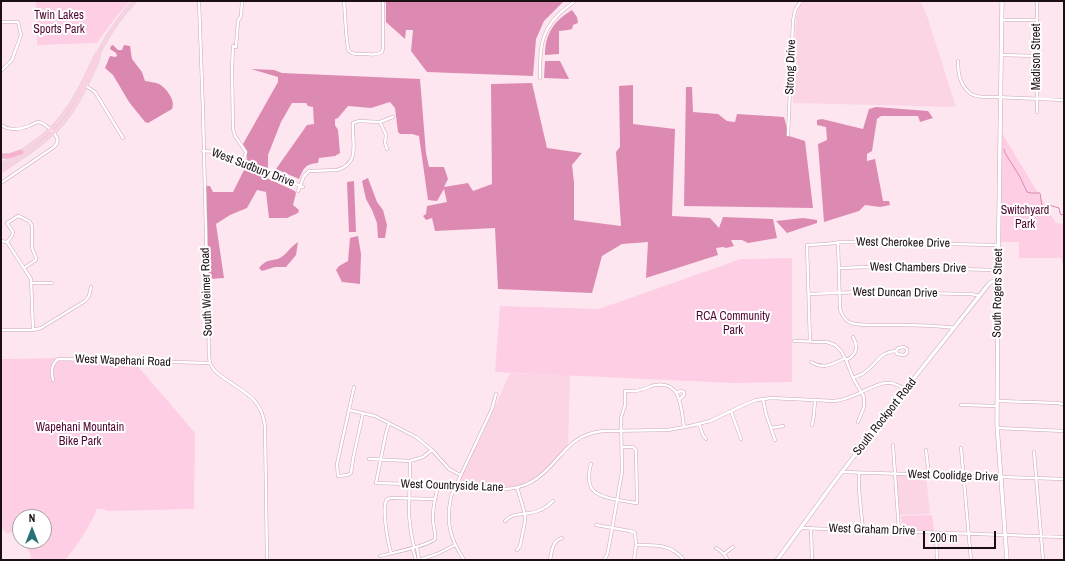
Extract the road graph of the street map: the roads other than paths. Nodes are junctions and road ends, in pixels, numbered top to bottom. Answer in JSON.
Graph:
{"nodes":[{"id":1,"x":135,"y":1,"type":"edge"},
{"id":2,"x":199,"y":1,"type":"edge"},
{"id":3,"x":242,"y":1,"type":"edge"},
{"id":4,"x":344,"y":1,"type":"edge"},
{"id":5,"x":383,"y":1,"type":"edge"},
{"id":6,"x":568,"y":1,"type":"edge"},
{"id":7,"x":575,"y":1,"type":"edge"},
{"id":8,"x":801,"y":1,"type":"edge"},
{"id":9,"x":1002,"y":1,"type":"edge"},
{"id":10,"x":1037,"y":1,"type":"edge"},
{"id":11,"x":571,"y":4,"type":"junction"},
{"id":12,"x":1002,"y":20,"type":"junction"},
{"id":13,"x":1037,"y":20,"type":"junction"},
{"id":14,"x":1,"y":22,"type":"edge"},
{"id":15,"x":1001,"y":55,"type":"junction"},
{"id":16,"x":1037,"y":56,"type":"junction"},
{"id":17,"x":958,"y":61,"type":"dead end"},
{"id":18,"x":1,"y":71,"type":"edge"},
{"id":19,"x":540,"y":78,"type":"dead end"},
{"id":20,"x":83,"y":85,"type":"junction"},
{"id":21,"x":1000,"y":98,"type":"junction"},
{"id":22,"x":1036,"y":99,"type":"junction"},
{"id":23,"x":1064,"y":100,"type":"edge"},
{"id":24,"x":1037,"y":112,"type":"dead end"},
{"id":25,"x":393,"y":117,"type":"dead end"},
{"id":26,"x":380,"y":122,"type":"junction"},
{"id":27,"x":1,"y":125,"type":"edge"},
{"id":28,"x":51,"y":131,"type":"junction"},
{"id":29,"x":788,"y":135,"type":"dead end"},
{"id":30,"x":123,"y":138,"type":"dead end"},
{"id":31,"x":387,"y":149,"type":"dead end"},
{"id":32,"x":203,"y":151,"type":"junction"},
{"id":33,"x":21,"y":152,"type":"junction"},
{"id":34,"x":1,"y":156,"type":"edge"},
{"id":35,"x":244,"y":163,"type":"junction"},
{"id":36,"x":1,"y":165,"type":"edge"},
{"id":37,"x":1,"y":170,"type":"edge"},
{"id":38,"x":1,"y":183,"type":"edge"},
{"id":39,"x":301,"y":186,"type":"junction"},
{"id":40,"x":298,"y":190,"type":"dead end"},
{"id":41,"x":1,"y":241,"type":"edge"},
{"id":42,"x":7,"y":242,"type":"junction"},
{"id":43,"x":838,"y":242,"type":"junction"},
{"id":44,"x":999,"y":245,"type":"junction"},
{"id":45,"x":24,"y":268,"type":"junction"},
{"id":46,"x":839,"y":268,"type":"junction"},
{"id":47,"x":998,"y":270,"type":"junction"},
{"id":48,"x":998,"y":281,"type":"junction"},
{"id":49,"x":32,"y":283,"type":"junction"},
{"id":50,"x":52,"y":283,"type":"dead end"},
{"id":51,"x":91,"y":287,"type":"dead end"},
{"id":52,"x":840,"y":292,"type":"junction"},
{"id":53,"x":809,"y":294,"type":"junction"},
{"id":54,"x":980,"y":296,"type":"junction"},
{"id":55,"x":955,"y":328,"type":"junction"},
{"id":56,"x":1,"y":330,"type":"edge"},
{"id":57,"x":33,"y":330,"type":"junction"},
{"id":58,"x":853,"y":337,"type":"dead end"},
{"id":59,"x":794,"y":341,"type":"dead end"},
{"id":60,"x":810,"y":342,"type":"junction"},
{"id":61,"x":896,"y":351,"type":"junction"},
{"id":62,"x":845,"y":359,"type":"junction"},
{"id":63,"x":811,"y":362,"type":"dead end"},
{"id":64,"x":210,"y":363,"type":"junction"},
{"id":65,"x":853,"y":378,"type":"junction"},
{"id":66,"x":53,"y":380,"type":"dead end"},
{"id":67,"x":354,"y":387,"type":"dead end"},
{"id":68,"x":905,"y":389,"type":"junction"},
{"id":69,"x":676,"y":393,"type":"junction"},
{"id":70,"x":861,"y":393,"type":"junction"},
{"id":71,"x":496,"y":394,"type":"dead end"},
{"id":72,"x":680,"y":399,"type":"junction"},
{"id":73,"x":763,"y":399,"type":"junction"},
{"id":74,"x":815,"y":400,"type":"junction"},
{"id":75,"x":998,"y":400,"type":"junction"},
{"id":76,"x":1064,"y":404,"type":"edge"},
{"id":77,"x":961,"y":405,"type":"dead end"},
{"id":78,"x":998,"y":406,"type":"junction"},
{"id":79,"x":349,"y":410,"type":"junction"},
{"id":80,"x":731,"y":411,"type":"junction"},
{"id":81,"x":364,"y":413,"type":"junction"},
{"id":82,"x":858,"y":422,"type":"dead end"},
{"id":83,"x":389,"y":423,"type":"junction"},
{"id":84,"x":699,"y":424,"type":"junction"},
{"id":85,"x":812,"y":424,"type":"dead end"},
{"id":86,"x":783,"y":426,"type":"dead end"},
{"id":87,"x":684,"y":428,"type":"junction"},
{"id":88,"x":771,"y":428,"type":"junction"},
{"id":89,"x":997,"y":428,"type":"junction"},
{"id":90,"x":622,"y":430,"type":"junction"},
{"id":91,"x":1064,"y":431,"type":"edge"},
{"id":92,"x":706,"y":439,"type":"dead end"},
{"id":93,"x":741,"y":439,"type":"dead end"},
{"id":94,"x":776,"y":440,"type":"dead end"},
{"id":95,"x":893,"y":445,"type":"dead end"},
{"id":96,"x":622,"y":447,"type":"junction"},
{"id":97,"x":961,"y":448,"type":"dead end"},
{"id":98,"x":432,"y":450,"type":"junction"},
{"id":99,"x":926,"y":450,"type":"dead end"},
{"id":100,"x":1034,"y":452,"type":"dead end"},
{"id":101,"x":369,"y":458,"type":"dead end"},
{"id":102,"x":381,"y":460,"type":"junction"},
{"id":103,"x":410,"y":461,"type":"junction"},
{"id":104,"x":591,"y":464,"type":"dead end"},
{"id":105,"x":842,"y":472,"type":"junction"},
{"id":106,"x":859,"y":473,"type":"junction"},
{"id":107,"x":894,"y":474,"type":"junction"},
{"id":108,"x":460,"y":475,"type":"junction"},
{"id":109,"x":929,"y":475,"type":"junction"},
{"id":110,"x":964,"y":476,"type":"junction"},
{"id":111,"x":1000,"y":477,"type":"junction"},
{"id":112,"x":1036,"y":478,"type":"junction"},
{"id":113,"x":1064,"y":479,"type":"edge"},
{"id":114,"x":410,"y":485,"type":"junction"},
{"id":115,"x":438,"y":486,"type":"junction"},
{"id":116,"x":454,"y":488,"type":"junction"},
{"id":117,"x":517,"y":488,"type":"junction"},
{"id":118,"x":410,"y":498,"type":"junction"},
{"id":119,"x":435,"y":499,"type":"junction"},
{"id":120,"x":617,"y":499,"type":"junction"},
{"id":121,"x":553,"y":501,"type":"dead end"},
{"id":122,"x":525,"y":514,"type":"junction"},
{"id":123,"x":505,"y":521,"type":"dead end"},
{"id":124,"x":596,"y":525,"type":"dead end"},
{"id":125,"x":612,"y":528,"type":"junction"},
{"id":126,"x":801,"y":528,"type":"junction"},
{"id":127,"x":811,"y":528,"type":"junction"},
{"id":128,"x":863,"y":530,"type":"junction"},
{"id":129,"x":899,"y":531,"type":"junction"},
{"id":130,"x":936,"y":533,"type":"junction"},
{"id":131,"x":968,"y":534,"type":"junction"},
{"id":132,"x":1005,"y":535,"type":"junction"},
{"id":133,"x":1041,"y":536,"type":"junction"},
{"id":134,"x":1064,"y":537,"type":"edge"},
{"id":135,"x":562,"y":538,"type":"dead end"},
{"id":136,"x":455,"y":545,"type":"junction"},
{"id":137,"x":636,"y":545,"type":"junction"},
{"id":138,"x":414,"y":547,"type":"junction"},
{"id":139,"x":733,"y":547,"type":"dead end"},
{"id":140,"x":716,"y":548,"type":"dead end"},
{"id":141,"x":517,"y":550,"type":"dead end"},
{"id":142,"x":391,"y":553,"type":"junction"},
{"id":143,"x":724,"y":554,"type":"junction"},
{"id":144,"x":380,"y":556,"type":"dead end"},
{"id":145,"x":267,"y":560,"type":"edge"},
{"id":146,"x":416,"y":560,"type":"edge"},
{"id":147,"x":419,"y":560,"type":"edge"},
{"id":148,"x":464,"y":560,"type":"edge"},
{"id":149,"x":550,"y":560,"type":"edge"},
{"id":150,"x":604,"y":560,"type":"edge"},
{"id":151,"x":634,"y":560,"type":"edge"},
{"id":152,"x":684,"y":560,"type":"edge"},
{"id":153,"x":728,"y":560,"type":"edge"},
{"id":154,"x":777,"y":560,"type":"edge"},
{"id":155,"x":812,"y":560,"type":"edge"},
{"id":156,"x":937,"y":560,"type":"edge"},
{"id":157,"x":971,"y":560,"type":"edge"},
{"id":158,"x":1007,"y":560,"type":"edge"},
{"id":159,"x":1043,"y":560,"type":"edge"}],
"edges":[{"from":1,"to":20,"type":"main road"},
{"from":2,"to":32,"type":"street","name":"South Weimer Road"},
{"from":3,"to":35,"type":"street"},
{"from":4,"to":5,"type":"street"},
{"from":6,"to":11,"type":"street"},
{"from":7,"to":11,"type":"street"},
{"from":8,"to":29,"type":"street","name":"Strong Drive"},
{"from":9,"to":12,"type":"street","name":"South Rogers Street"},
{"from":10,"to":13,"type":"street","name":"Madison Street"},
{"from":11,"to":19,"type":"street"},
{"from":12,"to":13,"type":"street"},
{"from":12,"to":15,"type":"street","name":"South Rogers Street"},
{"from":13,"to":16,"type":"street","name":"Madison Street"},
{"from":14,"to":18,"type":"street"},
{"from":15,"to":16,"type":"street"},
{"from":15,"to":21,"type":"street","name":"South Rogers Street"},
{"from":16,"to":22,"type":"street","name":"Madison Street"},
{"from":17,"to":21,"type":"street"},
{"from":20,"to":28,"type":"main road"},
{"from":20,"to":30,"type":"street"},
{"from":21,"to":22,"type":"street"},
{"from":21,"to":44,"type":"street","name":"South Rogers Street"},
{"from":22,"to":23,"type":"street"},
{"from":22,"to":24,"type":"street","name":"Madison Street"},
{"from":25,"to":26,"type":"street"},
{"from":26,"to":31,"type":"street"},
{"from":26,"to":39,"type":"street"},
{"from":27,"to":28,"type":"street"},
{"from":28,"to":33,"type":"main road"},
{"from":28,"to":37,"type":"main road"},
{"from":28,"to":38,"type":"street"},
{"from":32,"to":35,"type":"street","name":"West Sudbury Drive"},
{"from":32,"to":64,"type":"street","name":"South Weimer Road"},
{"from":33,"to":34,"type":"highway"},
{"from":33,"to":36,"type":"main road"},
{"from":35,"to":39,"type":"street","name":"West Sudbury Drive"},
{"from":39,"to":40,"type":"street"},
{"from":41,"to":42,"type":"street"},
{"from":42,"to":45,"type":"street"},
{"from":42,"to":45,"type":"street"},
{"from":43,"to":44,"type":"street","name":"West Cherokee Drive"},
{"from":43,"to":46,"type":"street"},
{"from":43,"to":53,"type":"street","name":"West Cherokee Drive"},
{"from":44,"to":47,"type":"street","name":"South Rogers Street"},
{"from":45,"to":49,"type":"street"},
{"from":46,"to":47,"type":"street","name":"West Chambers Drive"},
{"from":46,"to":52,"type":"street"},
{"from":47,"to":48,"type":"street","name":"South Rogers Street"},
{"from":48,"to":54,"type":"street","name":"South Rockport Road"},
{"from":48,"to":75,"type":"street","name":"South Rogers Street"},
{"from":49,"to":50,"type":"street"},
{"from":49,"to":57,"type":"street"},
{"from":51,"to":57,"type":"street"},
{"from":52,"to":53,"type":"street","name":"West Duncan Drive"},
{"from":52,"to":54,"type":"street","name":"West Duncan Drive"},
{"from":52,"to":55,"type":"street"},
{"from":53,"to":60,"type":"street"},
{"from":54,"to":55,"type":"street","name":"South Rockport Road"},
{"from":55,"to":68,"type":"street","name":"South Rockport Road"},
{"from":56,"to":57,"type":"street"},
{"from":58,"to":62,"type":"street"},
{"from":59,"to":60,"type":"street"},
{"from":60,"to":62,"type":"street"},
{"from":61,"to":61,"type":"street"},
{"from":61,"to":65,"type":"street"},
{"from":62,"to":63,"type":"street"},
{"from":62,"to":65,"type":"street"},
{"from":64,"to":66,"type":"street","name":"West Wapehani Road"},
{"from":64,"to":145,"type":"street"},
{"from":65,"to":70,"type":"street"},
{"from":67,"to":79,"type":"street"},
{"from":68,"to":70,"type":"street","name":"West Countryside Lane"},
{"from":68,"to":105,"type":"street","name":"South Rockport Road"},
{"from":69,"to":72,"type":"street"},
{"from":69,"to":72,"type":"street"},
{"from":69,"to":90,"type":"street"},
{"from":70,"to":74,"type":"street","name":"West Countryside Lane"},
{"from":70,"to":82,"type":"street"},
{"from":71,"to":108,"type":"street"},
{"from":72,"to":87,"type":"street"},
{"from":73,"to":74,"type":"street","name":"West Countryside Lane"},
{"from":73,"to":80,"type":"street","name":"West Countryside Lane"},
{"from":73,"to":88,"type":"street"},
{"from":74,"to":85,"type":"street"},
{"from":75,"to":76,"type":"street"},
{"from":75,"to":78,"type":"street","name":"South Rogers Street"},
{"from":77,"to":78,"type":"street"},
{"from":78,"to":89,"type":"street","name":"South Rogers Street"},
{"from":79,"to":81,"type":"street"},
{"from":79,"to":81,"type":"street"},
{"from":80,"to":84,"type":"street","name":"West Countryside Lane"},
{"from":80,"to":93,"type":"street"},
{"from":81,"to":83,"type":"street"},
{"from":83,"to":98,"type":"street"},
{"from":83,"to":102,"type":"street"},
{"from":84,"to":87,"type":"street","name":"West Countryside Lane"},
{"from":84,"to":92,"type":"street"},
{"from":86,"to":88,"type":"street"},
{"from":87,"to":90,"type":"street","name":"West Countryside Lane"},
{"from":88,"to":94,"type":"street"},
{"from":89,"to":91,"type":"street"},
{"from":89,"to":111,"type":"street","name":"South Rogers Street"},
{"from":90,"to":96,"type":"street"},
{"from":90,"to":117,"type":"street","name":"West Countryside Lane"},
{"from":95,"to":107,"type":"street"},
{"from":96,"to":120,"type":"street"},
{"from":96,"to":120,"type":"street"},
{"from":97,"to":110,"type":"street"},
{"from":98,"to":103,"type":"street"},
{"from":98,"to":108,"type":"street"},
{"from":99,"to":109,"type":"street"},
{"from":100,"to":112,"type":"street"},
{"from":101,"to":102,"type":"street"},
{"from":102,"to":103,"type":"street"},
{"from":102,"to":114,"type":"street","name":"West Countryside Lane"},
{"from":103,"to":114,"type":"street"},
{"from":104,"to":120,"type":"street"},
{"from":105,"to":106,"type":"street","name":"West Coolidge Drive"},
{"from":105,"to":126,"type":"street","name":"South Rockport Road"},
{"from":106,"to":107,"type":"street","name":"West Coolidge Drive"},
{"from":106,"to":128,"type":"street"},
{"from":107,"to":109,"type":"street","name":"West Coolidge Drive"},
{"from":107,"to":129,"type":"street"},
{"from":108,"to":116,"type":"street"},
{"from":109,"to":110,"type":"street","name":"West Coolidge Drive"},
{"from":110,"to":111,"type":"street","name":"West Coolidge Drive"},
{"from":110,"to":131,"type":"street"},
{"from":111,"to":112,"type":"street","name":"West Coolidge Drive"},
{"from":111,"to":132,"type":"street","name":"South Rogers Street"},
{"from":112,"to":113,"type":"street","name":"West Coolidge Drive"},
{"from":112,"to":133,"type":"street"},
{"from":114,"to":115,"type":"street","name":"West Countryside Lane"},
{"from":114,"to":118,"type":"street"},
{"from":115,"to":116,"type":"street","name":"West Countryside Lane"},
{"from":115,"to":119,"type":"street"},
{"from":116,"to":117,"type":"street","name":"West Countryside Lane"},
{"from":116,"to":136,"type":"street"},
{"from":117,"to":122,"type":"street"},
{"from":118,"to":119,"type":"street"},
{"from":118,"to":138,"type":"street"},
{"from":118,"to":142,"type":"street"},
{"from":119,"to":138,"type":"street"},
{"from":120,"to":125,"type":"street"},
{"from":121,"to":122,"type":"street"},
{"from":122,"to":123,"type":"street"},
{"from":122,"to":141,"type":"street"},
{"from":124,"to":125,"type":"street"},
{"from":125,"to":137,"type":"street"},
{"from":125,"to":150,"type":"street"},
{"from":126,"to":127,"type":"street","name":"West Graham Drive"},
{"from":126,"to":154,"type":"street","name":"South Rockport Road"},
{"from":127,"to":128,"type":"street","name":"West Graham Drive"},
{"from":127,"to":155,"type":"street"},
{"from":128,"to":129,"type":"street","name":"West Graham Drive"},
{"from":129,"to":130,"type":"street","name":"West Graham Drive"},
{"from":130,"to":131,"type":"street","name":"West Graham Drive"},
{"from":130,"to":156,"type":"street"},
{"from":131,"to":132,"type":"street","name":"West Graham Drive"},
{"from":131,"to":157,"type":"street"},
{"from":132,"to":133,"type":"street","name":"West Graham Drive"},
{"from":132,"to":158,"type":"street","name":"South Rogers Street"},
{"from":133,"to":134,"type":"street","name":"West Graham Drive"},
{"from":133,"to":159,"type":"street"},
{"from":135,"to":149,"type":"street"},
{"from":136,"to":147,"type":"street"},
{"from":136,"to":148,"type":"street"},
{"from":137,"to":151,"type":"street"},
{"from":137,"to":152,"type":"street"},
{"from":138,"to":142,"type":"street"},
{"from":138,"to":146,"type":"street"},
{"from":138,"to":147,"type":"street"},
{"from":139,"to":143,"type":"street"},
{"from":140,"to":143,"type":"street"},
{"from":142,"to":144,"type":"street"},
{"from":143,"to":153,"type":"street"}]}
